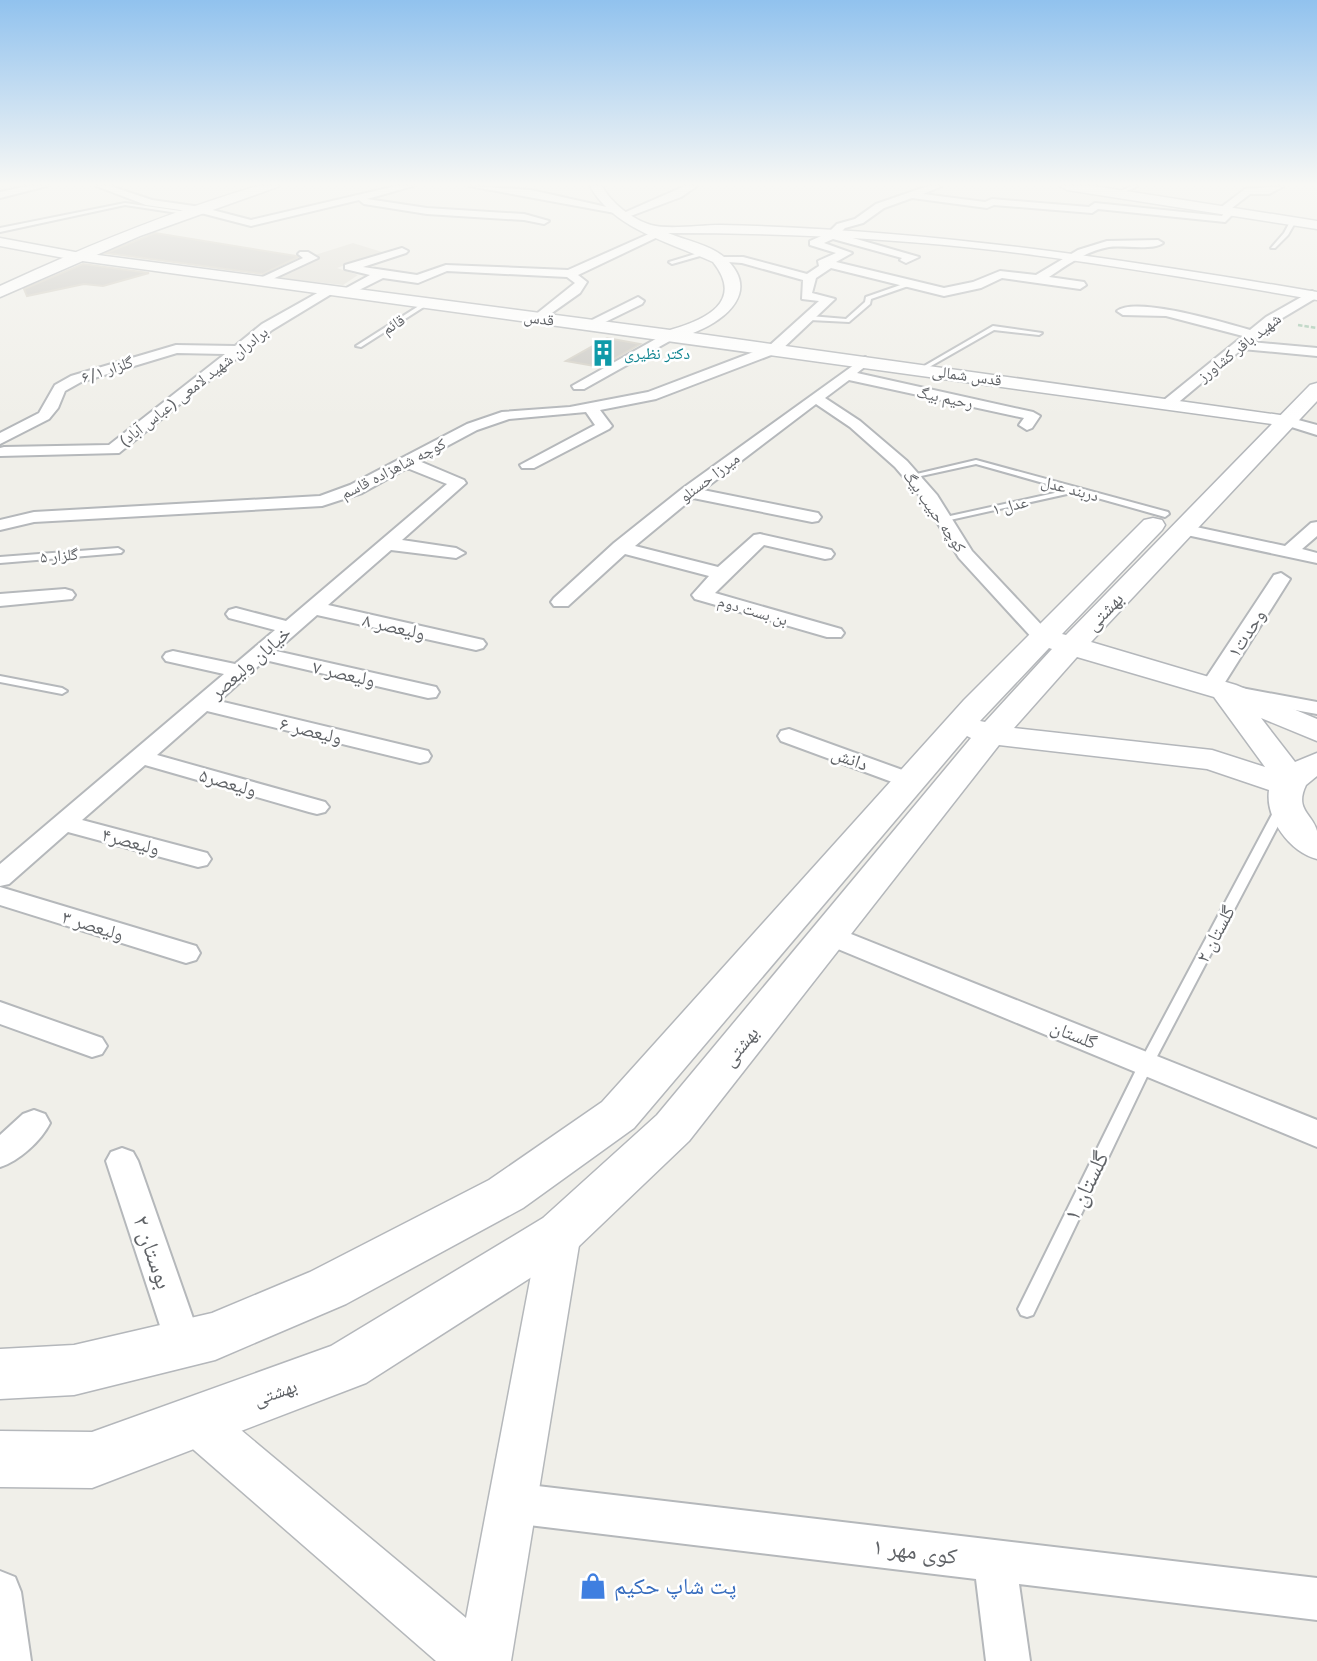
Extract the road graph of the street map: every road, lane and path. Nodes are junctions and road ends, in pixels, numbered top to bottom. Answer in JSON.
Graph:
{"nodes":[{"id":1,"x":61,"y":264,"type":"edge"},
{"id":2,"x":125,"y":264,"type":"edge"},
{"id":3,"x":300,"y":264,"type":"edge"},
{"id":4,"x":361,"y":264,"type":"edge"},
{"id":5,"x":591,"y":264,"type":"edge"},
{"id":6,"x":721,"y":264,"type":"edge"},
{"id":7,"x":755,"y":264,"type":"edge"},
{"id":8,"x":827,"y":264,"type":"edge"},
{"id":9,"x":831,"y":264,"type":"junction"},
{"id":10,"x":1061,"y":264,"type":"edge"},
{"id":11,"x":1117,"y":264,"type":"edge"},
{"id":12,"x":381,"y":274,"type":"junction"},
{"id":13,"x":570,"y":274,"type":"junction"},
{"id":14,"x":807,"y":278,"type":"junction"},
{"id":15,"x":1039,"y":279,"type":"junction"},
{"id":16,"x":260,"y":281,"type":"junction"},
{"id":17,"x":912,"y":284,"type":"junction"},
{"id":18,"x":1080,"y":285,"type":"dead end"},
{"id":19,"x":338,"y":291,"type":"junction"},
{"id":20,"x":0,"y":292,"type":"edge"},
{"id":21,"x":1315,"y":296,"type":"edge"},
{"id":22,"x":1143,"y":298,"type":"dead end"},
{"id":23,"x":638,"y":301,"type":"dead end"},
{"id":24,"x":427,"y":303,"type":"junction"},
{"id":25,"x":1123,"y":310,"type":"dead end"},
{"id":26,"x":539,"y":318,"type":"junction"},
{"id":27,"x":810,"y":318,"type":"junction"},
{"id":28,"x":590,"y":324,"type":"junction"},
{"id":29,"x":1263,"y":325,"type":"junction"},
{"id":30,"x":1039,"y":333,"type":"dead end"},
{"id":31,"x":1251,"y":334,"type":"junction"},
{"id":32,"x":670,"y":335,"type":"junction"},
{"id":33,"x":1238,"y":345,"type":"junction"},
{"id":34,"x":359,"y":346,"type":"dead end"},
{"id":35,"x":774,"y":349,"type":"junction"},
{"id":36,"x":239,"y":350,"type":"junction"},
{"id":37,"x":1317,"y":352,"type":"edge"},
{"id":38,"x":865,"y":361,"type":"junction"},
{"id":39,"x":1317,"y":362,"type":"edge"},
{"id":40,"x":922,"y":369,"type":"junction"},
{"id":41,"x":846,"y":375,"type":"junction"},
{"id":42,"x":579,"y":386,"type":"dead end"},
{"id":43,"x":1317,"y":389,"type":"edge"},
{"id":44,"x":816,"y":398,"type":"junction"},
{"id":45,"x":1169,"y":403,"type":"junction"},
{"id":46,"x":590,"y":407,"type":"junction"},
{"id":47,"x":1275,"y":419,"type":"junction"},
{"id":48,"x":1027,"y":425,"type":"dead end"},
{"id":49,"x":1317,"y":430,"type":"edge"},
{"id":50,"x":1,"y":449,"type":"edge"},
{"id":51,"x":407,"y":462,"type":"junction"},
{"id":52,"x":976,"y":462,"type":"joint"},
{"id":53,"x":528,"y":465,"type":"dead end"},
{"id":54,"x":912,"y":477,"type":"junction"},
{"id":55,"x":1077,"y":490,"type":"junction"},
{"id":56,"x":690,"y":492,"type":"junction"},
{"id":57,"x":812,"y":517,"type":"dead end"},
{"id":58,"x":944,"y":520,"type":"junction"},
{"id":59,"x":1173,"y":521,"type":"junction"},
{"id":60,"x":0,"y":525,"type":"edge"},
{"id":61,"x":1317,"y":527,"type":"edge"},
{"id":62,"x":388,"y":544,"type":"junction"},
{"id":63,"x":620,"y":547,"type":"junction"},
{"id":64,"x":118,"y":551,"type":"dead end"},
{"id":65,"x":1288,"y":552,"type":"junction"},
{"id":66,"x":456,"y":554,"type":"dead end"},
{"id":67,"x":825,"y":554,"type":"dead end"},
{"id":68,"x":1317,"y":558,"type":"edge"},
{"id":69,"x":0,"y":560,"type":"edge"},
{"id":70,"x":722,"y":574,"type":"junction"},
{"id":71,"x":1280,"y":579,"type":"dead end"},
{"id":72,"x":65,"y":595,"type":"dead end"},
{"id":73,"x":0,"y":600,"type":"edge"},
{"id":74,"x":561,"y":602,"type":"dead end"},
{"id":75,"x":313,"y":608,"type":"junction"},
{"id":76,"x":236,"y":614,"type":"dead end"},
{"id":77,"x":290,"y":628,"type":"junction"},
{"id":78,"x":834,"y":633,"type":"dead end"},
{"id":79,"x":1056,"y":642,"type":"junction"},
{"id":80,"x":476,"y":644,"type":"dead end"},
{"id":81,"x":261,"y":653,"type":"junction"},
{"id":82,"x":173,"y":657,"type":"dead end"},
{"id":83,"x":239,"y":671,"type":"junction"},
{"id":84,"x":0,"y":680,"type":"edge"},
{"id":85,"x":1218,"y":689,"type":"junction"},
{"id":86,"x":62,"y":691,"type":"dead end"},
{"id":87,"x":428,"y":692,"type":"dead end"},
{"id":88,"x":202,"y":703,"type":"junction"},
{"id":89,"x":1317,"y":708,"type":"edge"},
{"id":90,"x":977,"y":729,"type":"junction"},
{"id":91,"x":1317,"y":731,"type":"edge"},
{"id":92,"x":789,"y":736,"type":"dead end"},
{"id":93,"x":420,"y":756,"type":"dead end"},
{"id":94,"x":140,"y":757,"type":"junction"},
{"id":95,"x":911,"y":781,"type":"junction"},
{"id":96,"x":1295,"y":783,"type":"edge"},
{"id":97,"x":317,"y":807,"type":"dead end"},
{"id":98,"x":63,"y":823,"type":"junction"},
{"id":99,"x":1316,"y":848,"type":"edge"},
{"id":100,"x":198,"y":859,"type":"dead end"},
{"id":101,"x":0,"y":878,"type":"edge"},
{"id":102,"x":0,"y":896,"type":"edge"},
{"id":103,"x":831,"y":934,"type":"junction"},
{"id":104,"x":186,"y":953,"type":"dead end"},
{"id":105,"x":0,"y":1013,"type":"edge"},
{"id":106,"x":92,"y":1046,"type":"dead end"},
{"id":107,"x":1146,"y":1064,"type":"junction"},
{"id":108,"x":34,"y":1123,"type":"dead end"},
{"id":109,"x":1317,"y":1134,"type":"edge"},
{"id":110,"x":0,"y":1154,"type":"edge"},
{"id":111,"x":122,"y":1161,"type":"dead end"},
{"id":112,"x":560,"y":1233,"type":"junction"},
{"id":113,"x":1027,"y":1309,"type":"dead end"},
{"id":114,"x":184,"y":1344,"type":"junction"},
{"id":115,"x":0,"y":1374,"type":"edge"},
{"id":116,"x":195,"y":1421,"type":"junction"},
{"id":117,"x":0,"y":1459,"type":"edge"},
{"id":118,"x":512,"y":1503,"type":"junction"},
{"id":119,"x":995,"y":1561,"type":"junction"},
{"id":120,"x":0,"y":1592,"type":"edge"},
{"id":121,"x":1317,"y":1600,"type":"edge"},
{"id":122,"x":9,"y":1661,"type":"edge"},
{"id":123,"x":475,"y":1661,"type":"edge"},
{"id":124,"x":484,"y":1661,"type":"edge"},
{"id":125,"x":1008,"y":1661,"type":"edge"}],
"edges":[{"from":1,"to":20,"type":"main road"},
{"from":2,"to":16,"type":"street","name":"قدس"},
{"from":3,"to":16,"type":"street"},
{"from":4,"to":12,"type":"street"},
{"from":5,"to":13,"type":"street"},
{"from":6,"to":32,"type":"street"},
{"from":7,"to":14,"type":"street"},
{"from":8,"to":9,"type":"street"},
{"from":9,"to":14,"type":"street"},
{"from":9,"to":17,"type":"street"},
{"from":10,"to":15,"type":"street"},
{"from":11,"to":21,"type":"street"},
{"from":12,"to":13,"type":"street"},
{"from":12,"to":19,"type":"street","name":"برادران شهید لامعی (عباس آباد)"},
{"from":13,"to":26,"type":"street"},
{"from":14,"to":27,"type":"street"},
{"from":15,"to":17,"type":"street"},
{"from":15,"to":18,"type":"street"},
{"from":16,"to":19,"type":"street","name":"قدس"},
{"from":17,"to":27,"type":"lane"},
{"from":19,"to":24,"type":"street","name":"قدس"},
{"from":19,"to":36,"type":"street","name":"برادران شهید لامعی (عباس آباد)"},
{"from":21,"to":29,"type":"street","name":"شهید باقر کشاورز"},
{"from":22,"to":29,"type":"street"},
{"from":23,"to":28,"type":"street"},
{"from":24,"to":26,"type":"street","name":"قدس"},
{"from":24,"to":34,"type":"lane","name":"قائم"},
{"from":25,"to":31,"type":"street"},
{"from":26,"to":28,"type":"street","name":"قدس"},
{"from":27,"to":35,"type":"street","name":"کوچه شاهزاده قاسم"},
{"from":28,"to":32,"type":"street","name":"قدس"},
{"from":29,"to":31,"type":"street","name":"شهید باقر کشاورز"},
{"from":30,"to":40,"type":"lane"},
{"from":31,"to":33,"type":"street","name":"شهید باقر کشاورز"},
{"from":32,"to":35,"type":"street","name":"قدس شمالی"},
{"from":32,"to":42,"type":"street"},
{"from":33,"to":37,"type":"street"},
{"from":33,"to":45,"type":"street","name":"شهید باقر کشاورز"},
{"from":35,"to":38,"type":"street","name":"قدس شمالی"},
{"from":35,"to":46,"type":"street","name":"کوچه شاهزاده قاسم"},
{"from":36,"to":50,"type":"street","name":"برادران شهید لامعی (عباس آباد)"},
{"from":36,"to":50,"type":"street","name":"گلزار ۶/۱"},
{"from":38,"to":40,"type":"street","name":"قدس شمالی"},
{"from":38,"to":41,"type":"street","name":"میرزا حسنلو"},
{"from":39,"to":47,"type":"main road","name":"بهشتی"},
{"from":40,"to":45,"type":"street","name":"قدس شمالی"},
{"from":41,"to":44,"type":"street","name":"میرزا حسنلو"},
{"from":41,"to":48,"type":"street","name":"رحیم بیگ"},
{"from":43,"to":47,"type":"main road","name":"بهشتی"},
{"from":44,"to":54,"type":"street","name":"کوچه حبیب بیگ"},
{"from":44,"to":56,"type":"street","name":"میرزا حسنلو"},
{"from":45,"to":47,"type":"street","name":"قدس شمالی"},
{"from":46,"to":51,"type":"street","name":"کوچه شاهزاده قاسم"},
{"from":46,"to":53,"type":"street"},
{"from":47,"to":49,"type":"street"},
{"from":47,"to":59,"type":"main road","name":"بهشتی"},
{"from":51,"to":60,"type":"street","name":"کوچه شاهزاده قاسم"},
{"from":51,"to":62,"type":"street","name":"خیابان ولیعصر"},
{"from":52,"to":54,"type":"lane"},
{"from":52,"to":55,"type":"lane","name":"دربند عدل"},
{"from":54,"to":58,"type":"street","name":"کوچه حبیب بیگ"},
{"from":55,"to":58,"type":"lane","name":"عدل ۱"},
{"from":55,"to":59,"type":"lane","name":"دربند عدل"},
{"from":56,"to":57,"type":"street"},
{"from":56,"to":63,"type":"street","name":"میرزا حسنلو"},
{"from":58,"to":79,"type":"street","name":"کوچه حبیب بیگ"},
{"from":59,"to":65,"type":"street"},
{"from":59,"to":79,"type":"main road","name":"بهشتی"},
{"from":61,"to":65,"type":"street"},
{"from":62,"to":66,"type":"street"},
{"from":62,"to":75,"type":"street","name":"خیابان ولیعصر"},
{"from":63,"to":70,"type":"street","name":"بن بست دوم"},
{"from":63,"to":74,"type":"street","name":"میرزا حسنلو"},
{"from":64,"to":69,"type":"lane","name":"گلزار ۵"},
{"from":65,"to":68,"type":"street"},
{"from":67,"to":70,"type":"street","name":"بن بست دوم"},
{"from":70,"to":78,"type":"street","name":"بن بست دوم"},
{"from":71,"to":85,"type":"street","name":"وحدت۱"},
{"from":72,"to":73,"type":"street"},
{"from":75,"to":77,"type":"street","name":"خیابان ولیعصر"},
{"from":75,"to":80,"type":"street","name":"ولیعصر ۸"},
{"from":76,"to":77,"type":"street"},
{"from":77,"to":81,"type":"street","name":"خیابان ولیعصر"},
{"from":79,"to":85,"type":"main road"},
{"from":79,"to":90,"type":"main road","name":"بهشتی"},
{"from":81,"to":83,"type":"street","name":"خیابان ولیعصر"},
{"from":81,"to":87,"type":"street","name":"ولیعصر ۷"},
{"from":82,"to":83,"type":"street"},
{"from":83,"to":88,"type":"street","name":"خیابان ولیعصر"},
{"from":84,"to":86,"type":"lane"},
{"from":85,"to":89,"type":"street"},
{"from":85,"to":91,"type":"main road"},
{"from":85,"to":96,"type":"main road"},
{"from":88,"to":93,"type":"street","name":"ولیعصر ۶"},
{"from":88,"to":94,"type":"street","name":"خیابان ولیعصر"},
{"from":90,"to":95,"type":"main road","name":"بهشتی"},
{"from":90,"to":96,"type":"main road"},
{"from":90,"to":103,"type":"main road","name":"بهشتی"},
{"from":92,"to":95,"type":"street","name":"دانش"},
{"from":94,"to":97,"type":"street","name":"ولیعصر۵"},
{"from":94,"to":98,"type":"street","name":"خیابان ولیعصر"},
{"from":95,"to":114,"type":"main road","name":"بهشتی"},
{"from":96,"to":99,"type":"main road"},
{"from":96,"to":107,"type":"lane","name":"گلستان ۲"},
{"from":98,"to":100,"type":"street","name":"ولیعصر۴"},
{"from":98,"to":101,"type":"street","name":"خیابان ولیعصر"},
{"from":102,"to":104,"type":"street","name":"ولیعصر ۳"},
{"from":103,"to":107,"type":"street","name":"گلستان"},
{"from":103,"to":112,"type":"main road","name":"بهشتی"},
{"from":105,"to":106,"type":"street"},
{"from":107,"to":109,"type":"street","name":"گلستان"},
{"from":107,"to":113,"type":"lane","name":"گلستان ۱"},
{"from":108,"to":110,"type":"street"},
{"from":111,"to":114,"type":"street","name":"بوستان ۲"},
{"from":112,"to":116,"type":"main road","name":"بهشتی"},
{"from":112,"to":118,"type":"street"},
{"from":114,"to":115,"type":"main road","name":"بهشتی"},
{"from":116,"to":117,"type":"main road","name":"بهشتی"},
{"from":116,"to":123,"type":"street"},
{"from":118,"to":119,"type":"street","name":"کوی مهر ۱"},
{"from":118,"to":124,"type":"street"},
{"from":119,"to":121,"type":"street","name":"کوی مهر ۱"},
{"from":119,"to":125,"type":"street"},
{"from":120,"to":122,"type":"street"}]}
